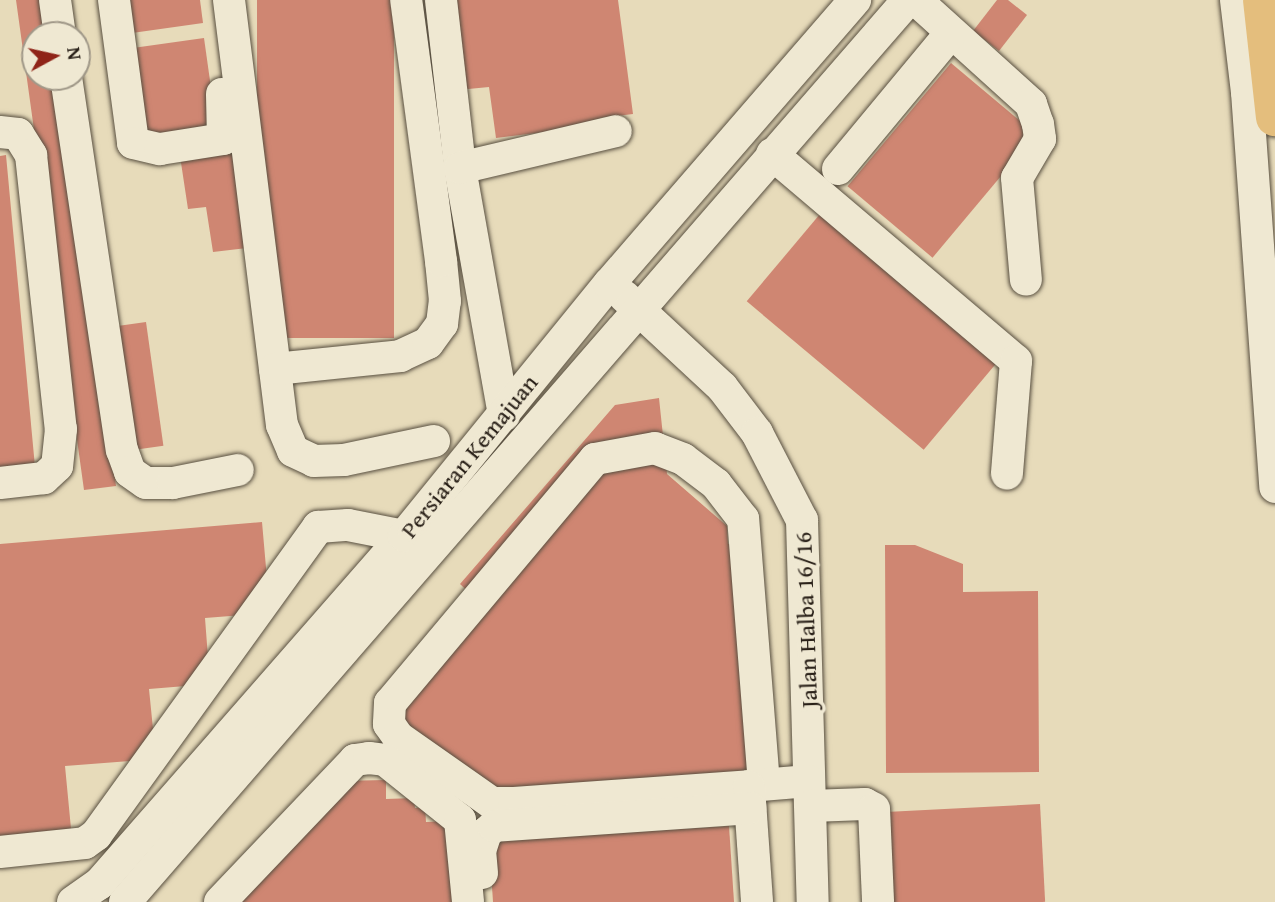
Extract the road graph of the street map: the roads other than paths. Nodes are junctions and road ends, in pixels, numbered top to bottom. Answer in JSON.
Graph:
{"nodes":[{"id":1,"x":55,"y":0,"type":"edge"},
{"id":2,"x":114,"y":0,"type":"edge"},
{"id":3,"x":209,"y":0,"type":"edge"},
{"id":4,"x":229,"y":0,"type":"edge"},
{"id":5,"x":406,"y":0,"type":"edge"},
{"id":6,"x":441,"y":0,"type":"edge"},
{"id":7,"x":855,"y":0,"type":"edge"},
{"id":8,"x":908,"y":0,"type":"edge"},
{"id":9,"x":916,"y":0,"type":"edge"},
{"id":10,"x":1236,"y":0,"type":"edge"},
{"id":11,"x":1262,"y":0,"type":"edge"},
{"id":12,"x":58,"y":21,"type":"edge"},
{"id":13,"x":951,"y":33,"type":"junction"},
{"id":14,"x":68,"y":91,"type":"edge"},
{"id":15,"x":1275,"y":117,"type":"edge"},
{"id":16,"x":616,"y":131,"type":"dead end"},
{"id":17,"x":0,"y":132,"type":"edge"},
{"id":18,"x":772,"y":154,"type":"junction"},
{"id":19,"x":460,"y":168,"type":"junction"},
{"id":20,"x":838,"y":169,"type":"dead end"},
{"id":21,"x":1026,"y":280,"type":"dead end"},
{"id":22,"x":609,"y":284,"type":"junction"},
{"id":23,"x":639,"y":308,"type":"junction"},
{"id":24,"x":275,"y":369,"type":"junction"},
{"id":25,"x":1272,"y":390,"type":"edge"},
{"id":26,"x":504,"y":415,"type":"junction"},
{"id":27,"x":434,"y":440,"type":"dead end"},
{"id":28,"x":238,"y":470,"type":"dead end"},
{"id":29,"x":1007,"y":474,"type":"dead end"},
{"id":30,"x":0,"y":483,"type":"edge"},
{"id":31,"x":1275,"y":487,"type":"edge"},
{"id":32,"x":404,"y":536,"type":"junction"},
{"id":33,"x":754,"y":793,"type":"junction"},
{"id":34,"x":810,"y":793,"type":"junction"},
{"id":35,"x":0,"y":852,"type":"edge"},
{"id":36,"x":73,"y":902,"type":"edge"},
{"id":37,"x":125,"y":902,"type":"edge"},
{"id":38,"x":220,"y":902,"type":"edge"},
{"id":39,"x":468,"y":902,"type":"edge"},
{"id":40,"x":484,"y":902,"type":"edge"},
{"id":41,"x":757,"y":902,"type":"edge"},
{"id":42,"x":813,"y":902,"type":"edge"},
{"id":43,"x":878,"y":902,"type":"edge"}],
"edges":[{"from":1,"to":12,"type":"street"},
{"from":2,"to":3,"type":"street"},
{"from":4,"to":24,"type":"street"},
{"from":5,"to":24,"type":"street"},
{"from":6,"to":19,"type":"street"},
{"from":7,"to":22,"type":"street","name":"Persiaran Kemajuan"},
{"from":8,"to":18,"type":"street","name":"Persiaran Kemajuan"},
{"from":9,"to":13,"type":"street"},
{"from":10,"to":25,"type":"street"},
{"from":11,"to":15,"type":"highway"},
{"from":13,"to":20,"type":"street"},
{"from":13,"to":21,"type":"street"},
{"from":14,"to":28,"type":"street"},
{"from":16,"to":19,"type":"street"},
{"from":17,"to":30,"type":"street"},
{"from":18,"to":23,"type":"street","name":"Persiaran Kemajuan"},
{"from":18,"to":29,"type":"street"},
{"from":19,"to":26,"type":"street"},
{"from":22,"to":23,"type":"street","name":"Jalan Halba 16/16"},
{"from":22,"to":26,"type":"street","name":"Persiaran Kemajuan"},
{"from":23,"to":34,"type":"street","name":"Jalan Halba 16/16"},
{"from":23,"to":37,"type":"street","name":"Persiaran Kemajuan"},
{"from":24,"to":27,"type":"street"},
{"from":25,"to":31,"type":"street"},
{"from":26,"to":32,"type":"street","name":"Persiaran Kemajuan"},
{"from":32,"to":35,"type":"street"},
{"from":32,"to":36,"type":"street","name":"Persiaran Kemajuan"},
{"from":33,"to":33,"type":"street"},
{"from":33,"to":34,"type":"street"},
{"from":33,"to":40,"type":"street"},
{"from":33,"to":41,"type":"street"},
{"from":34,"to":42,"type":"street","name":"Jalan Halba 16/16"},
{"from":34,"to":43,"type":"street"},
{"from":38,"to":39,"type":"street"}]}
